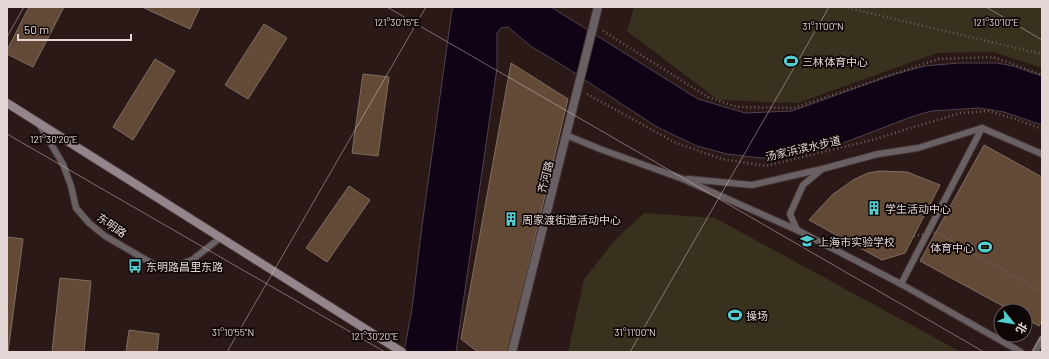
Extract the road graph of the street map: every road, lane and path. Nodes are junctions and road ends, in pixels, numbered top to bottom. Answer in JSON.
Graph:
{"nodes":[{"id":1,"x":598,"y":7,"type":"edge"},
{"id":2,"x":844,"y":7,"type":"edge"},
{"id":3,"x":594,"y":25,"type":"junction"},
{"id":4,"x":1042,"y":54,"type":"edge"},
{"id":5,"x":1042,"y":75,"type":"edge"},
{"id":6,"x":578,"y":89,"type":"junction"},
{"id":7,"x":7,"y":103,"type":"edge"},
{"id":8,"x":38,"y":123,"type":"junction"},
{"id":9,"x":982,"y":128,"type":"junction"},
{"id":10,"x":1042,"y":129,"type":"edge"},
{"id":11,"x":566,"y":135,"type":"junction"},
{"id":12,"x":1042,"y":154,"type":"edge"},
{"id":13,"x":822,"y":169,"type":"junction"},
{"id":14,"x":683,"y":179,"type":"junction"},
{"id":15,"x":797,"y":230,"type":"junction"},
{"id":16,"x":914,"y":236,"type":"dead end"},
{"id":17,"x":220,"y":238,"type":"junction"},
{"id":18,"x":901,"y":284,"type":"junction"},
{"id":19,"x":1042,"y":292,"type":"edge"},
{"id":20,"x":1042,"y":339,"type":"edge"},
{"id":21,"x":402,"y":352,"type":"edge"},
{"id":22,"x":512,"y":352,"type":"edge"},
{"id":23,"x":1021,"y":352,"type":"edge"},
{"id":24,"x":1035,"y":352,"type":"edge"}],
"edges":[{"from":1,"to":3,"type":"street","name":"齐河路"},
{"from":2,"to":4,"type":"path"},
{"from":3,"to":5,"type":"path"},
{"from":3,"to":6,"type":"street","name":"齐河路"},
{"from":6,"to":10,"type":"path","name":"汤家浜滨水步道"},
{"from":6,"to":11,"type":"street","name":"齐河路"},
{"from":7,"to":8,"type":"main road","name":"东明路"},
{"from":8,"to":17,"type":"main road","name":"东明路"},
{"from":8,"to":17,"type":"lane","name":"东明路"},
{"from":9,"to":12,"type":"lane"},
{"from":9,"to":13,"type":"lane"},
{"from":9,"to":18,"type":"lane"},
{"from":11,"to":14,"type":"lane"},
{"from":11,"to":22,"type":"street","name":"齐河路"},
{"from":13,"to":14,"type":"lane"},
{"from":13,"to":15,"type":"lane"},
{"from":14,"to":15,"type":"lane"},
{"from":15,"to":18,"type":"lane"},
{"from":16,"to":19,"type":"path","bridge":true},
{"from":17,"to":21,"type":"main road","name":"东明路"},
{"from":18,"to":23,"type":"lane"},
{"from":20,"to":24,"type":"lane"}]}
